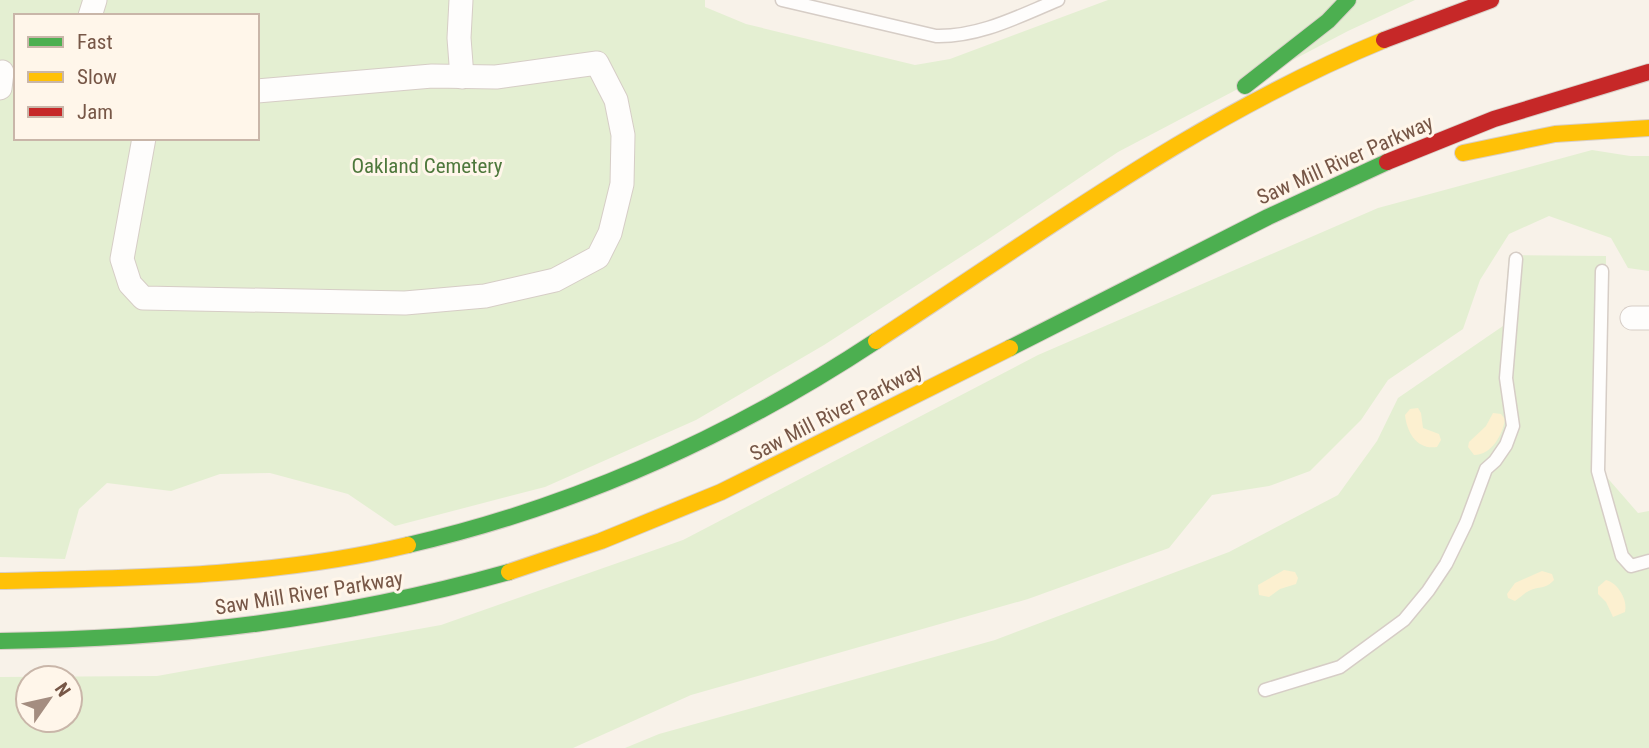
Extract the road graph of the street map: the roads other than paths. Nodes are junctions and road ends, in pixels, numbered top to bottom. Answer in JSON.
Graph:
{"nodes":[{"id":1,"x":461,"y":0,"type":"edge"},
{"id":2,"x":782,"y":0,"type":"edge"},
{"id":3,"x":1059,"y":0,"type":"edge"},
{"id":4,"x":1348,"y":0,"type":"edge"},
{"id":5,"x":1491,"y":0,"type":"edge"},
{"id":6,"x":1649,"y":72,"type":"edge"},
{"id":7,"x":462,"y":77,"type":"junction"},
{"id":8,"x":259,"y":91,"type":"edge"},
{"id":9,"x":1649,"y":128,"type":"edge"},
{"id":10,"x":144,"y":140,"type":"edge"},
{"id":11,"x":1129,"y":175,"type":"junction"},
{"id":12,"x":1332,"y":186,"type":"junction"},
{"id":13,"x":1516,"y":259,"type":"dead end"},
{"id":14,"x":1602,"y":271,"type":"dead end"},
{"id":15,"x":1649,"y":561,"type":"edge"},
{"id":16,"x":0,"y":581,"type":"edge"},
{"id":17,"x":0,"y":641,"type":"edge"},
{"id":18,"x":1265,"y":690,"type":"dead end"}],
"edges":[{"from":1,"to":7,"type":"street"},
{"from":2,"to":3,"type":"lane"},
{"from":4,"to":11,"type":"highway"},
{"from":5,"to":11,"type":"highway","name":"Saw Mill River Parkway"},
{"from":6,"to":12,"type":"highway","name":"Saw Mill River Parkway"},
{"from":7,"to":8,"type":"street"},
{"from":7,"to":10,"type":"street"},
{"from":9,"to":12,"type":"highway"},
{"from":11,"to":16,"type":"highway","name":"Saw Mill River Parkway"},
{"from":12,"to":17,"type":"highway","name":"Saw Mill River Parkway"},
{"from":13,"to":18,"type":"lane"},
{"from":14,"to":15,"type":"lane"}]}
